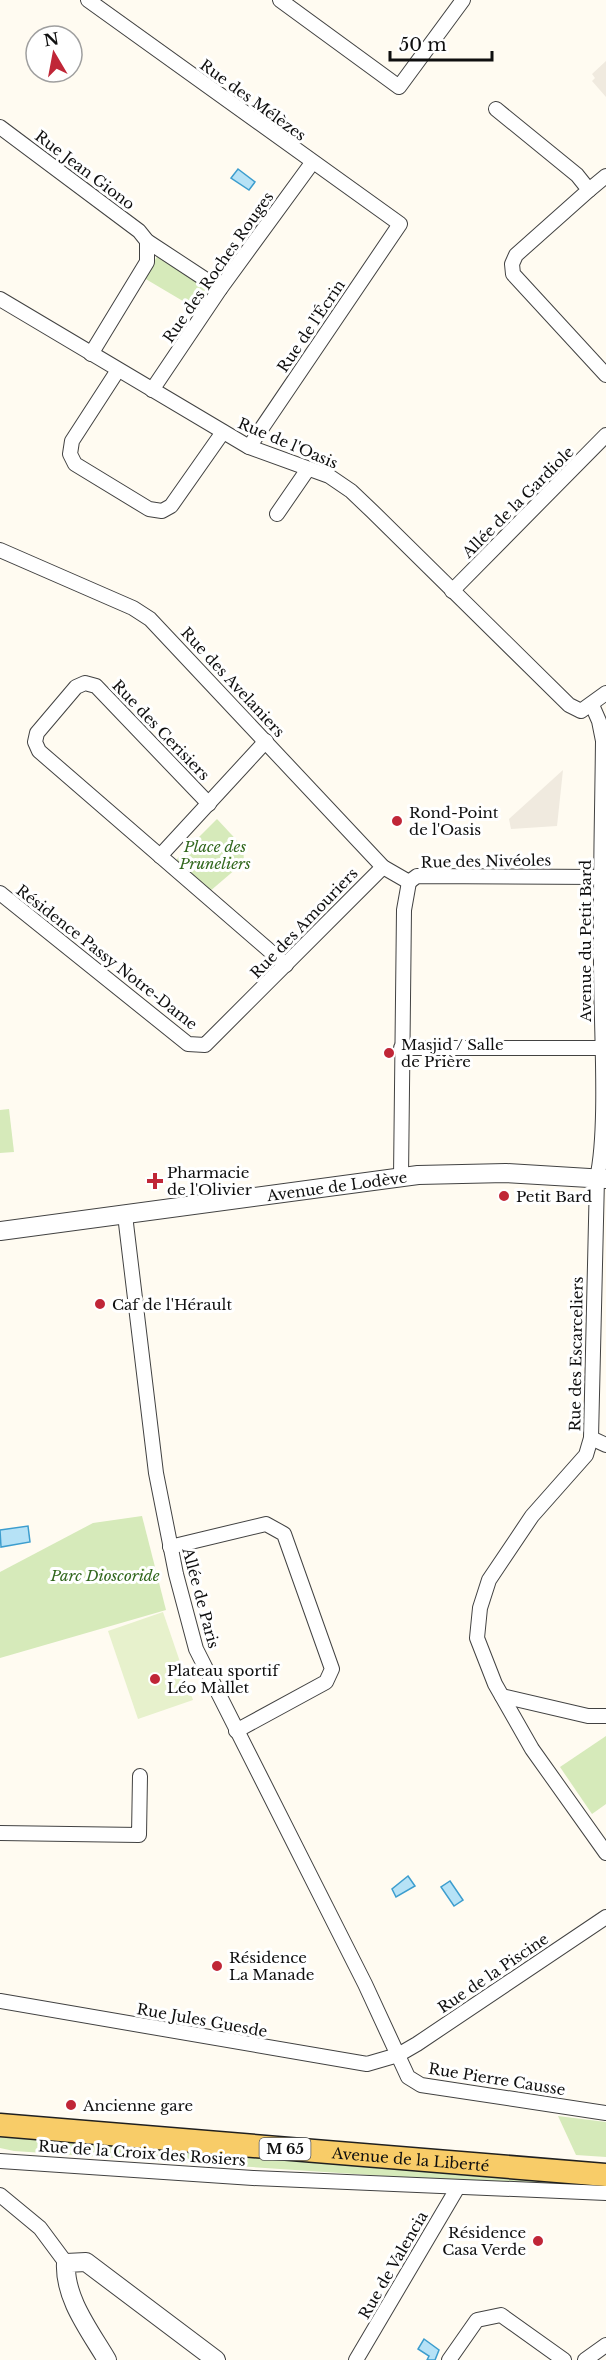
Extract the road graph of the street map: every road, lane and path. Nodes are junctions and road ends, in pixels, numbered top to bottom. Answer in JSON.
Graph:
{"nodes":[{"id":1,"x":88,"y":0,"type":"edge"},
{"id":2,"x":280,"y":0,"type":"edge"},
{"id":3,"x":458,"y":2,"type":"edge"},
{"id":4,"x":496,"y":109,"type":"dead end"},
{"id":5,"x":0,"y":127,"type":"edge"},
{"id":6,"x":312,"y":163,"type":"junction"},
{"id":7,"x":606,"y":176,"type":"edge"},
{"id":8,"x":589,"y":190,"type":"junction"},
{"id":9,"x":400,"y":224,"type":"joint"},
{"id":10,"x":147,"y":241,"type":"junction"},
{"id":11,"x":220,"y":289,"type":"junction"},
{"id":12,"x":0,"y":299,"type":"edge"},
{"id":13,"x":91,"y":354,"type":"junction"},
{"id":14,"x":118,"y":370,"type":"junction"},
{"id":15,"x":606,"y":375,"type":"edge"},
{"id":16,"x":152,"y":390,"type":"junction"},
{"id":17,"x":223,"y":432,"type":"junction"},
{"id":18,"x":606,"y":435,"type":"edge"},
{"id":19,"x":249,"y":447,"type":"junction"},
{"id":20,"x":308,"y":469,"type":"junction"},
{"id":21,"x":276,"y":514,"type":"dead end"},
{"id":22,"x":0,"y":550,"type":"edge"},
{"id":23,"x":452,"y":591,"type":"junction"},
{"id":24,"x":606,"y":693,"type":"edge"},
{"id":25,"x":587,"y":708,"type":"junction"},
{"id":26,"x":266,"y":741,"type":"junction"},
{"id":27,"x":208,"y":804,"type":"junction"},
{"id":28,"x":604,"y":828,"type":"edge"},
{"id":29,"x":160,"y":856,"type":"junction"},
{"id":30,"x":383,"y":867,"type":"junction"},
{"id":31,"x":600,"y":877,"type":"junction"},
{"id":32,"x":409,"y":882,"type":"junction"},
{"id":33,"x":0,"y":893,"type":"edge"},
{"id":34,"x":286,"y":965,"type":"junction"},
{"id":35,"x":248,"y":1004,"type":"joint"},
{"id":36,"x":604,"y":1018,"type":"edge"},
{"id":37,"x":401,"y":1047,"type":"junction"},
{"id":38,"x":603,"y":1048,"type":"junction"},
{"id":39,"x":401,"y":1177,"type":"junction"},
{"id":40,"x":601,"y":1179,"type":"edge"},
{"id":41,"x":125,"y":1215,"type":"junction"},
{"id":42,"x":0,"y":1231,"type":"edge"},
{"id":43,"x":591,"y":1438,"type":"junction"},
{"id":44,"x":606,"y":1445,"type":"edge"},
{"id":45,"x":170,"y":1547,"type":"junction"},
{"id":46,"x":502,"y":1696,"type":"junction"},
{"id":47,"x":606,"y":1716,"type":"edge"},
{"id":48,"x":236,"y":1731,"type":"junction"},
{"id":49,"x":140,"y":1776,"type":"dead end"},
{"id":50,"x":0,"y":1833,"type":"edge"},
{"id":51,"x":606,"y":1853,"type":"edge"},
{"id":52,"x":606,"y":1917,"type":"edge"},
{"id":53,"x":0,"y":2001,"type":"edge"},
{"id":54,"x":398,"y":2055,"type":"junction"},
{"id":55,"x":606,"y":2113,"type":"edge"},
{"id":56,"x":0,"y":2126,"type":"edge"},
{"id":57,"x":0,"y":2161,"type":"edge"},
{"id":58,"x":606,"y":2175,"type":"edge"},
{"id":59,"x":458,"y":2187,"type":"junction"},
{"id":60,"x":606,"y":2193,"type":"edge"},
{"id":61,"x":0,"y":2194,"type":"edge"},
{"id":62,"x":66,"y":2263,"type":"junction"},
{"id":63,"x":606,"y":2345,"type":"edge"},
{"id":64,"x":107,"y":2360,"type":"edge"},
{"id":65,"x":216,"y":2360,"type":"edge"},
{"id":66,"x":356,"y":2360,"type":"edge"},
{"id":67,"x":449,"y":2360,"type":"edge"},
{"id":68,"x":564,"y":2360,"type":"edge"},
{"id":69,"x":585,"y":2360,"type":"edge"}],
"edges":[{"from":1,"to":6,"type":"street","name":"Rue des Mélèzes"},
{"from":2,"to":3,"type":"street"},
{"from":4,"to":8,"type":"street"},
{"from":5,"to":10,"type":"street","name":"Rue Jean Giono"},
{"from":6,"to":9,"type":"street","name":"Rue des Mélèzes"},
{"from":6,"to":11,"type":"street","name":"Rue des Roches Rouges"},
{"from":7,"to":8,"type":"street"},
{"from":8,"to":15,"type":"street"},
{"from":9,"to":19,"type":"street","name":"Rue de l'Écrin"},
{"from":10,"to":11,"type":"street","name":"Rue Jean Giono"},
{"from":10,"to":13,"type":"street"},
{"from":11,"to":16,"type":"street","name":"Rue des Roches Rouges"},
{"from":12,"to":13,"type":"street","name":"Rue de l'Oasis"},
{"from":13,"to":14,"type":"street","name":"Rue de l'Oasis"},
{"from":14,"to":16,"type":"street","name":"Rue de l'Oasis"},
{"from":14,"to":17,"type":"street"},
{"from":16,"to":17,"type":"street","name":"Rue de l'Oasis"},
{"from":17,"to":19,"type":"street","name":"Rue de l'Oasis"},
{"from":18,"to":23,"type":"street","name":"Allée de la Gardiole"},
{"from":19,"to":20,"type":"street","name":"Rue de l'Oasis"},
{"from":20,"to":21,"type":"street"},
{"from":20,"to":23,"type":"street","name":"Rue de l'Oasis"},
{"from":22,"to":26,"type":"street","name":"Rue des Avelaniers"},
{"from":23,"to":25,"type":"street","name":"Rue de l'Oasis"},
{"from":24,"to":25,"type":"street"},
{"from":25,"to":28,"type":"street","name":"Avenue du Petit Bard"},
{"from":26,"to":27,"type":"street"},
{"from":26,"to":30,"type":"street","name":"Rue des Avelaniers"},
{"from":27,"to":29,"type":"street"},
{"from":27,"to":29,"type":"street","name":"Rue des Cerisiers"},
{"from":28,"to":31,"type":"street","name":"Avenue du Petit Bard"},
{"from":29,"to":34,"type":"street"},
{"from":30,"to":32,"type":"street","name":"Rue des Avelaniers"},
{"from":30,"to":34,"type":"street","name":"Rue des Amouriers"},
{"from":31,"to":32,"type":"street","name":"Rue des Nivéoles"},
{"from":31,"to":36,"type":"street","name":"Avenue du Petit Bard"},
{"from":32,"to":37,"type":"street"},
{"from":33,"to":35,"type":"street","name":"Résidence Passy Notre-Dame"},
{"from":34,"to":35,"type":"street","name":"Rue des Amouriers"},
{"from":36,"to":38,"type":"street","name":"Avenue du Petit Bard"},
{"from":37,"to":38,"type":"street"},
{"from":37,"to":39,"type":"street"},
{"from":38,"to":40,"type":"street","name":"Avenue du Petit Bard"},
{"from":39,"to":40,"type":"street","name":"Avenue de Lodève"},
{"from":39,"to":41,"type":"street","name":"Avenue de Lodève"},
{"from":40,"to":43,"type":"street","name":"Rue des Escarceliers"},
{"from":41,"to":42,"type":"street","name":"Avenue de Lodève"},
{"from":41,"to":45,"type":"street","name":"Allée de Paris"},
{"from":43,"to":44,"type":"street"},
{"from":43,"to":46,"type":"street","name":"Rue des Escarceliers"},
{"from":45,"to":48,"type":"street","name":"Allée de Paris"},
{"from":45,"to":48,"type":"street"},
{"from":46,"to":47,"type":"street"},
{"from":46,"to":51,"type":"street","name":"Rue des Escarceliers"},
{"from":48,"to":54,"type":"street","name":"Allée de Paris"},
{"from":49,"to":50,"type":"street"},
{"from":52,"to":54,"type":"street","name":"Rue de la Piscine"},
{"from":53,"to":54,"type":"street","name":"Rue Jules Guesde"},
{"from":54,"to":55,"type":"street","name":"Rue Pierre Causse"},
{"from":56,"to":58,"type":"main road","name":"Avenue de la Liberté","number":"M 65"},
{"from":57,"to":59,"type":"street","name":"Rue de la Croix des Rosiers"},
{"from":59,"to":60,"type":"street","name":"Rue de la Croix des Rosiers"},
{"from":59,"to":66,"type":"street","name":"Rue de Valencia"},
{"from":61,"to":62,"type":"street"},
{"from":62,"to":64,"type":"street"},
{"from":62,"to":65,"type":"street"},
{"from":63,"to":69,"type":"street"},
{"from":67,"to":68,"type":"street"}]}
